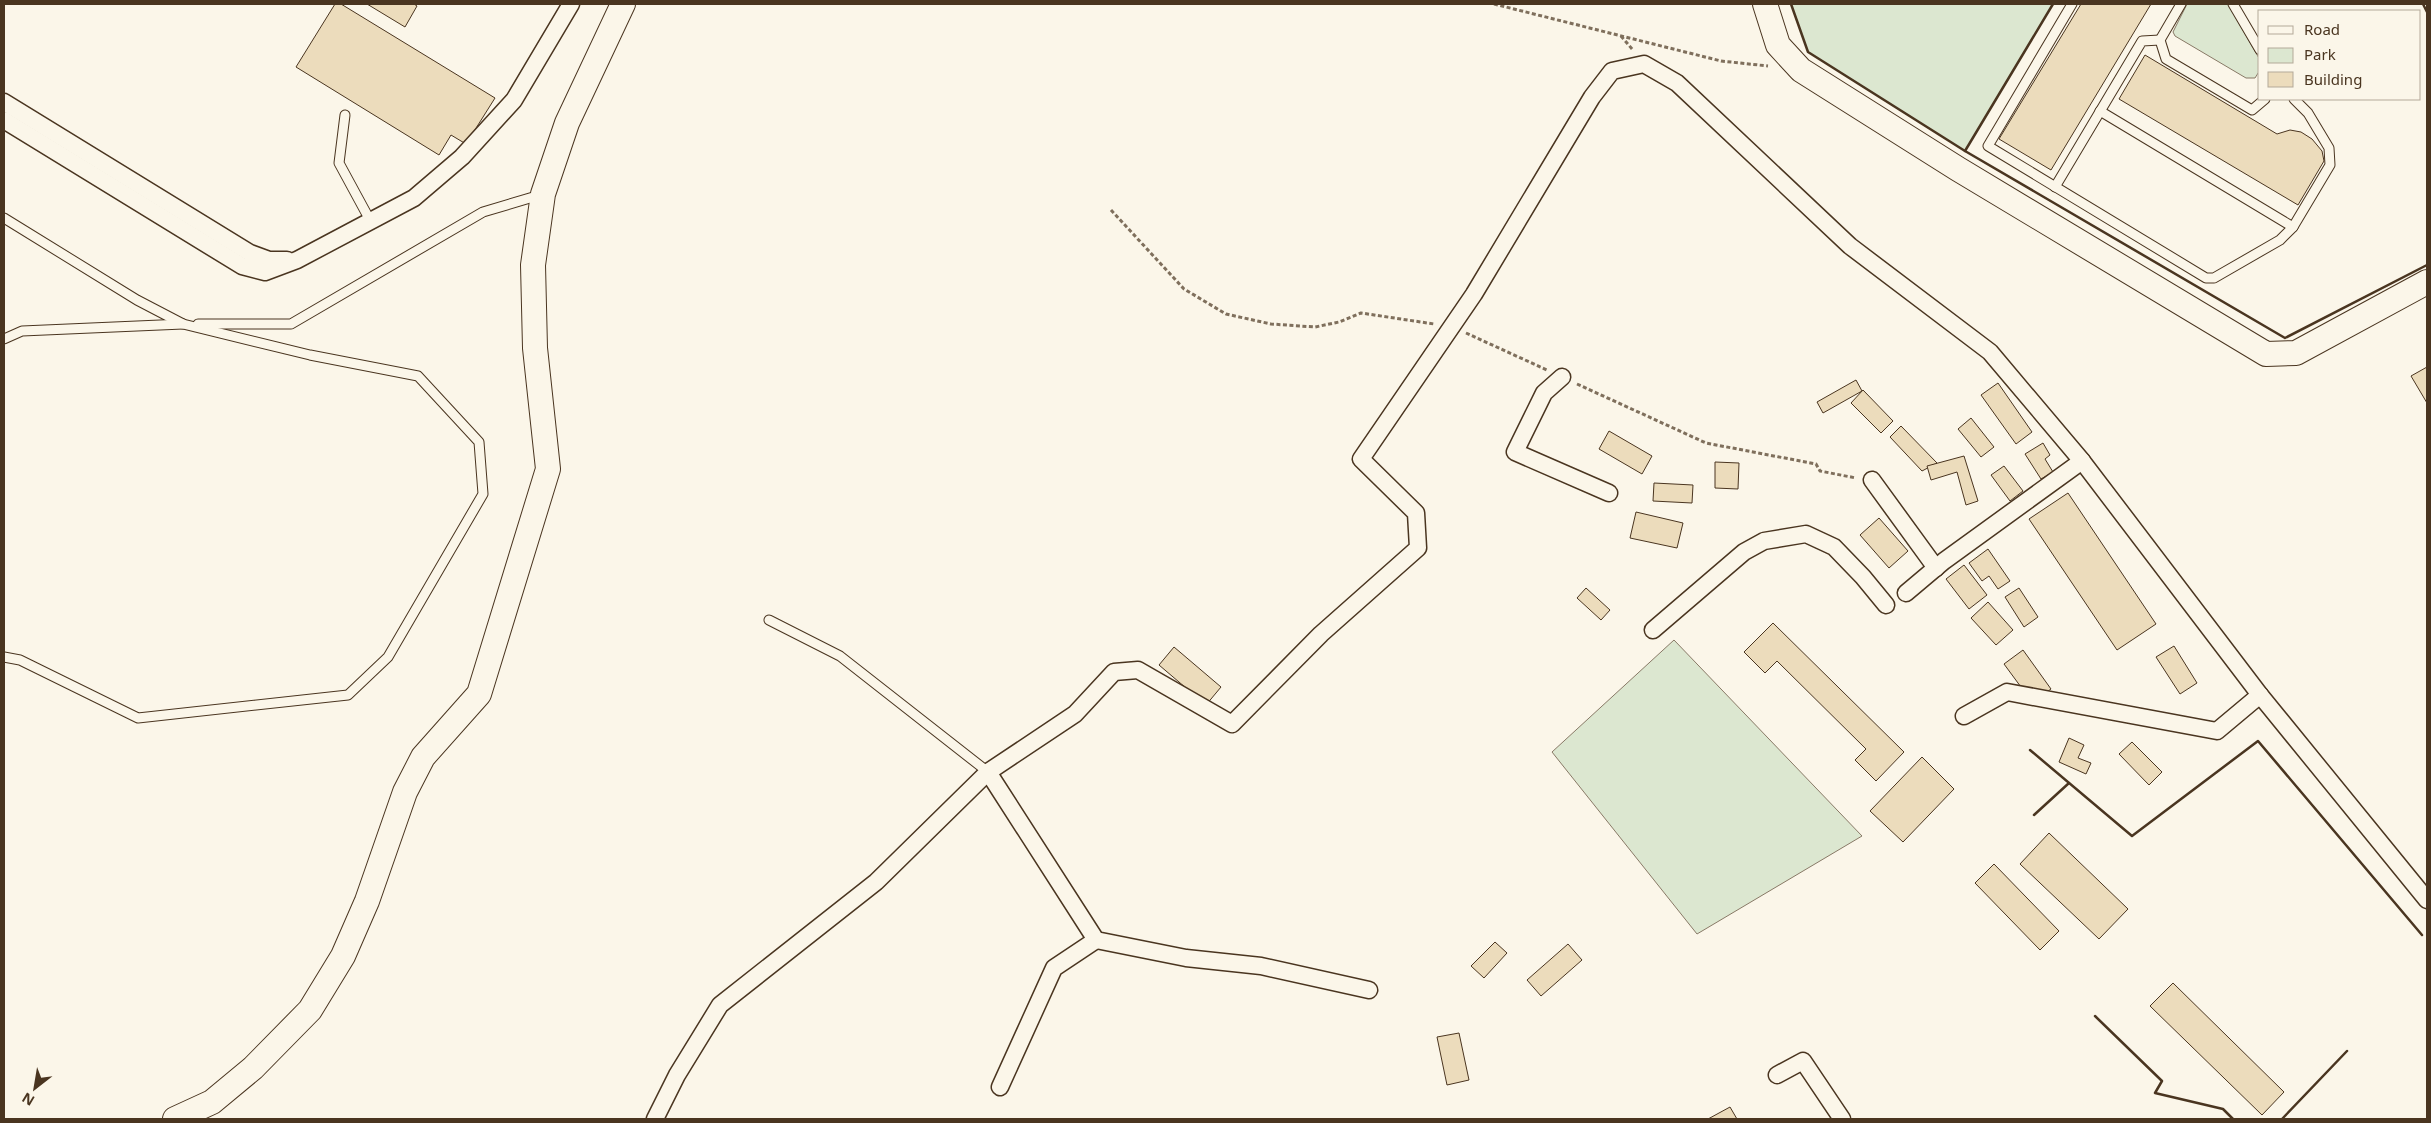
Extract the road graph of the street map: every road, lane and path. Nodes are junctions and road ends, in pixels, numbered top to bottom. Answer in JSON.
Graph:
{"nodes":[{"id":1,"x":571,"y":4,"type":"edge"},
{"id":2,"x":623,"y":4,"type":"edge"},
{"id":3,"x":1494,"y":4,"type":"edge"},
{"id":4,"x":1765,"y":4,"type":"edge"},
{"id":5,"x":2072,"y":4,"type":"edge"},
{"id":6,"x":2181,"y":4,"type":"edge"},
{"id":7,"x":2233,"y":4,"type":"edge"},
{"id":8,"x":2160,"y":40,"type":"junction"},
{"id":9,"x":2258,"y":47,"type":"edge"},
{"id":10,"x":1801,"y":70,"type":"junction"},
{"id":11,"x":2264,"y":100,"type":"edge"},
{"id":12,"x":2295,"y":100,"type":"edge"},
{"id":13,"x":4,"y":102,"type":"edge"},
{"id":14,"x":2100,"y":111,"type":"junction"},
{"id":15,"x":345,"y":115,"type":"dead end"},
{"id":16,"x":4,"y":120,"type":"edge"},
{"id":17,"x":2055,"y":187,"type":"junction"},
{"id":18,"x":543,"y":194,"type":"junction"},
{"id":19,"x":1111,"y":210,"type":"dead end"},
{"id":20,"x":4,"y":218,"type":"edge"},
{"id":21,"x":371,"y":222,"type":"junction"},
{"id":22,"x":2293,"y":227,"type":"junction"},
{"id":23,"x":297,"y":260,"type":"junction"},
{"id":24,"x":2427,"y":282,"type":"edge"},
{"id":25,"x":183,"y":324,"type":"junction"},
{"id":26,"x":1452,"y":327,"type":"junction"},
{"id":27,"x":4,"y":339,"type":"edge"},
{"id":28,"x":1562,"y":377,"type":"junction"},
{"id":29,"x":2082,"y":461,"type":"junction"},
{"id":30,"x":1872,"y":480,"type":"joint"},
{"id":31,"x":1609,"y":493,"type":"dead end"},
{"id":32,"x":1936,"y":568,"type":"junction"},
{"id":33,"x":1906,"y":593,"type":"dead end"},
{"id":34,"x":1886,"y":606,"type":"dead end"},
{"id":35,"x":769,"y":620,"type":"dead end"},
{"id":36,"x":1653,"y":630,"type":"dead end"},
{"id":37,"x":4,"y":657,"type":"edge"},
{"id":38,"x":2260,"y":695,"type":"junction"},
{"id":39,"x":1964,"y":716,"type":"dead end"},
{"id":40,"x":988,"y":772,"type":"junction"},
{"id":41,"x":2427,"y":900,"type":"edge"},
{"id":42,"x":1096,"y":940,"type":"junction"},
{"id":43,"x":1369,"y":990,"type":"dead end"},
{"id":44,"x":1776,"y":1075,"type":"dead end"},
{"id":45,"x":1000,"y":1087,"type":"dead end"},
{"id":46,"x":175,"y":1119,"type":"edge"},
{"id":47,"x":655,"y":1119,"type":"edge"},
{"id":48,"x":1842,"y":1119,"type":"edge"}],
"edges":[{"from":1,"to":21,"type":"street"},
{"from":2,"to":18,"type":"street"},
{"from":3,"to":10,"type":"path"},
{"from":4,"to":10,"type":"street"},
{"from":5,"to":17,"type":"lane"},
{"from":6,"to":8,"type":"lane"},
{"from":7,"to":9,"type":"lane"},
{"from":8,"to":11,"type":"lane"},
{"from":8,"to":14,"type":"lane"},
{"from":10,"to":24,"type":"street"},
{"from":12,"to":22,"type":"lane"},
{"from":13,"to":23,"type":"street"},
{"from":14,"to":17,"type":"lane"},
{"from":14,"to":22,"type":"lane"},
{"from":15,"to":21,"type":"lane"},
{"from":16,"to":23,"type":"street"},
{"from":17,"to":22,"type":"lane"},
{"from":18,"to":25,"type":"lane"},
{"from":18,"to":46,"type":"street"},
{"from":19,"to":26,"type":"path"},
{"from":20,"to":25,"type":"lane"},
{"from":21,"to":23,"type":"street"},
{"from":25,"to":27,"type":"lane"},
{"from":25,"to":37,"type":"lane"},
{"from":26,"to":28,"type":"path"},
{"from":26,"to":29,"type":"street"},
{"from":26,"to":40,"type":"street"},
{"from":28,"to":30,"type":"path"},
{"from":28,"to":31,"type":"street"},
{"from":29,"to":32,"type":"street"},
{"from":29,"to":38,"type":"street"},
{"from":30,"to":32,"type":"street"},
{"from":32,"to":33,"type":"street"},
{"from":34,"to":36,"type":"street"},
{"from":35,"to":40,"type":"lane"},
{"from":38,"to":39,"type":"street"},
{"from":38,"to":41,"type":"street"},
{"from":40,"to":42,"type":"street"},
{"from":40,"to":47,"type":"street"},
{"from":42,"to":43,"type":"street"},
{"from":42,"to":45,"type":"street"},
{"from":44,"to":48,"type":"street"}]}
